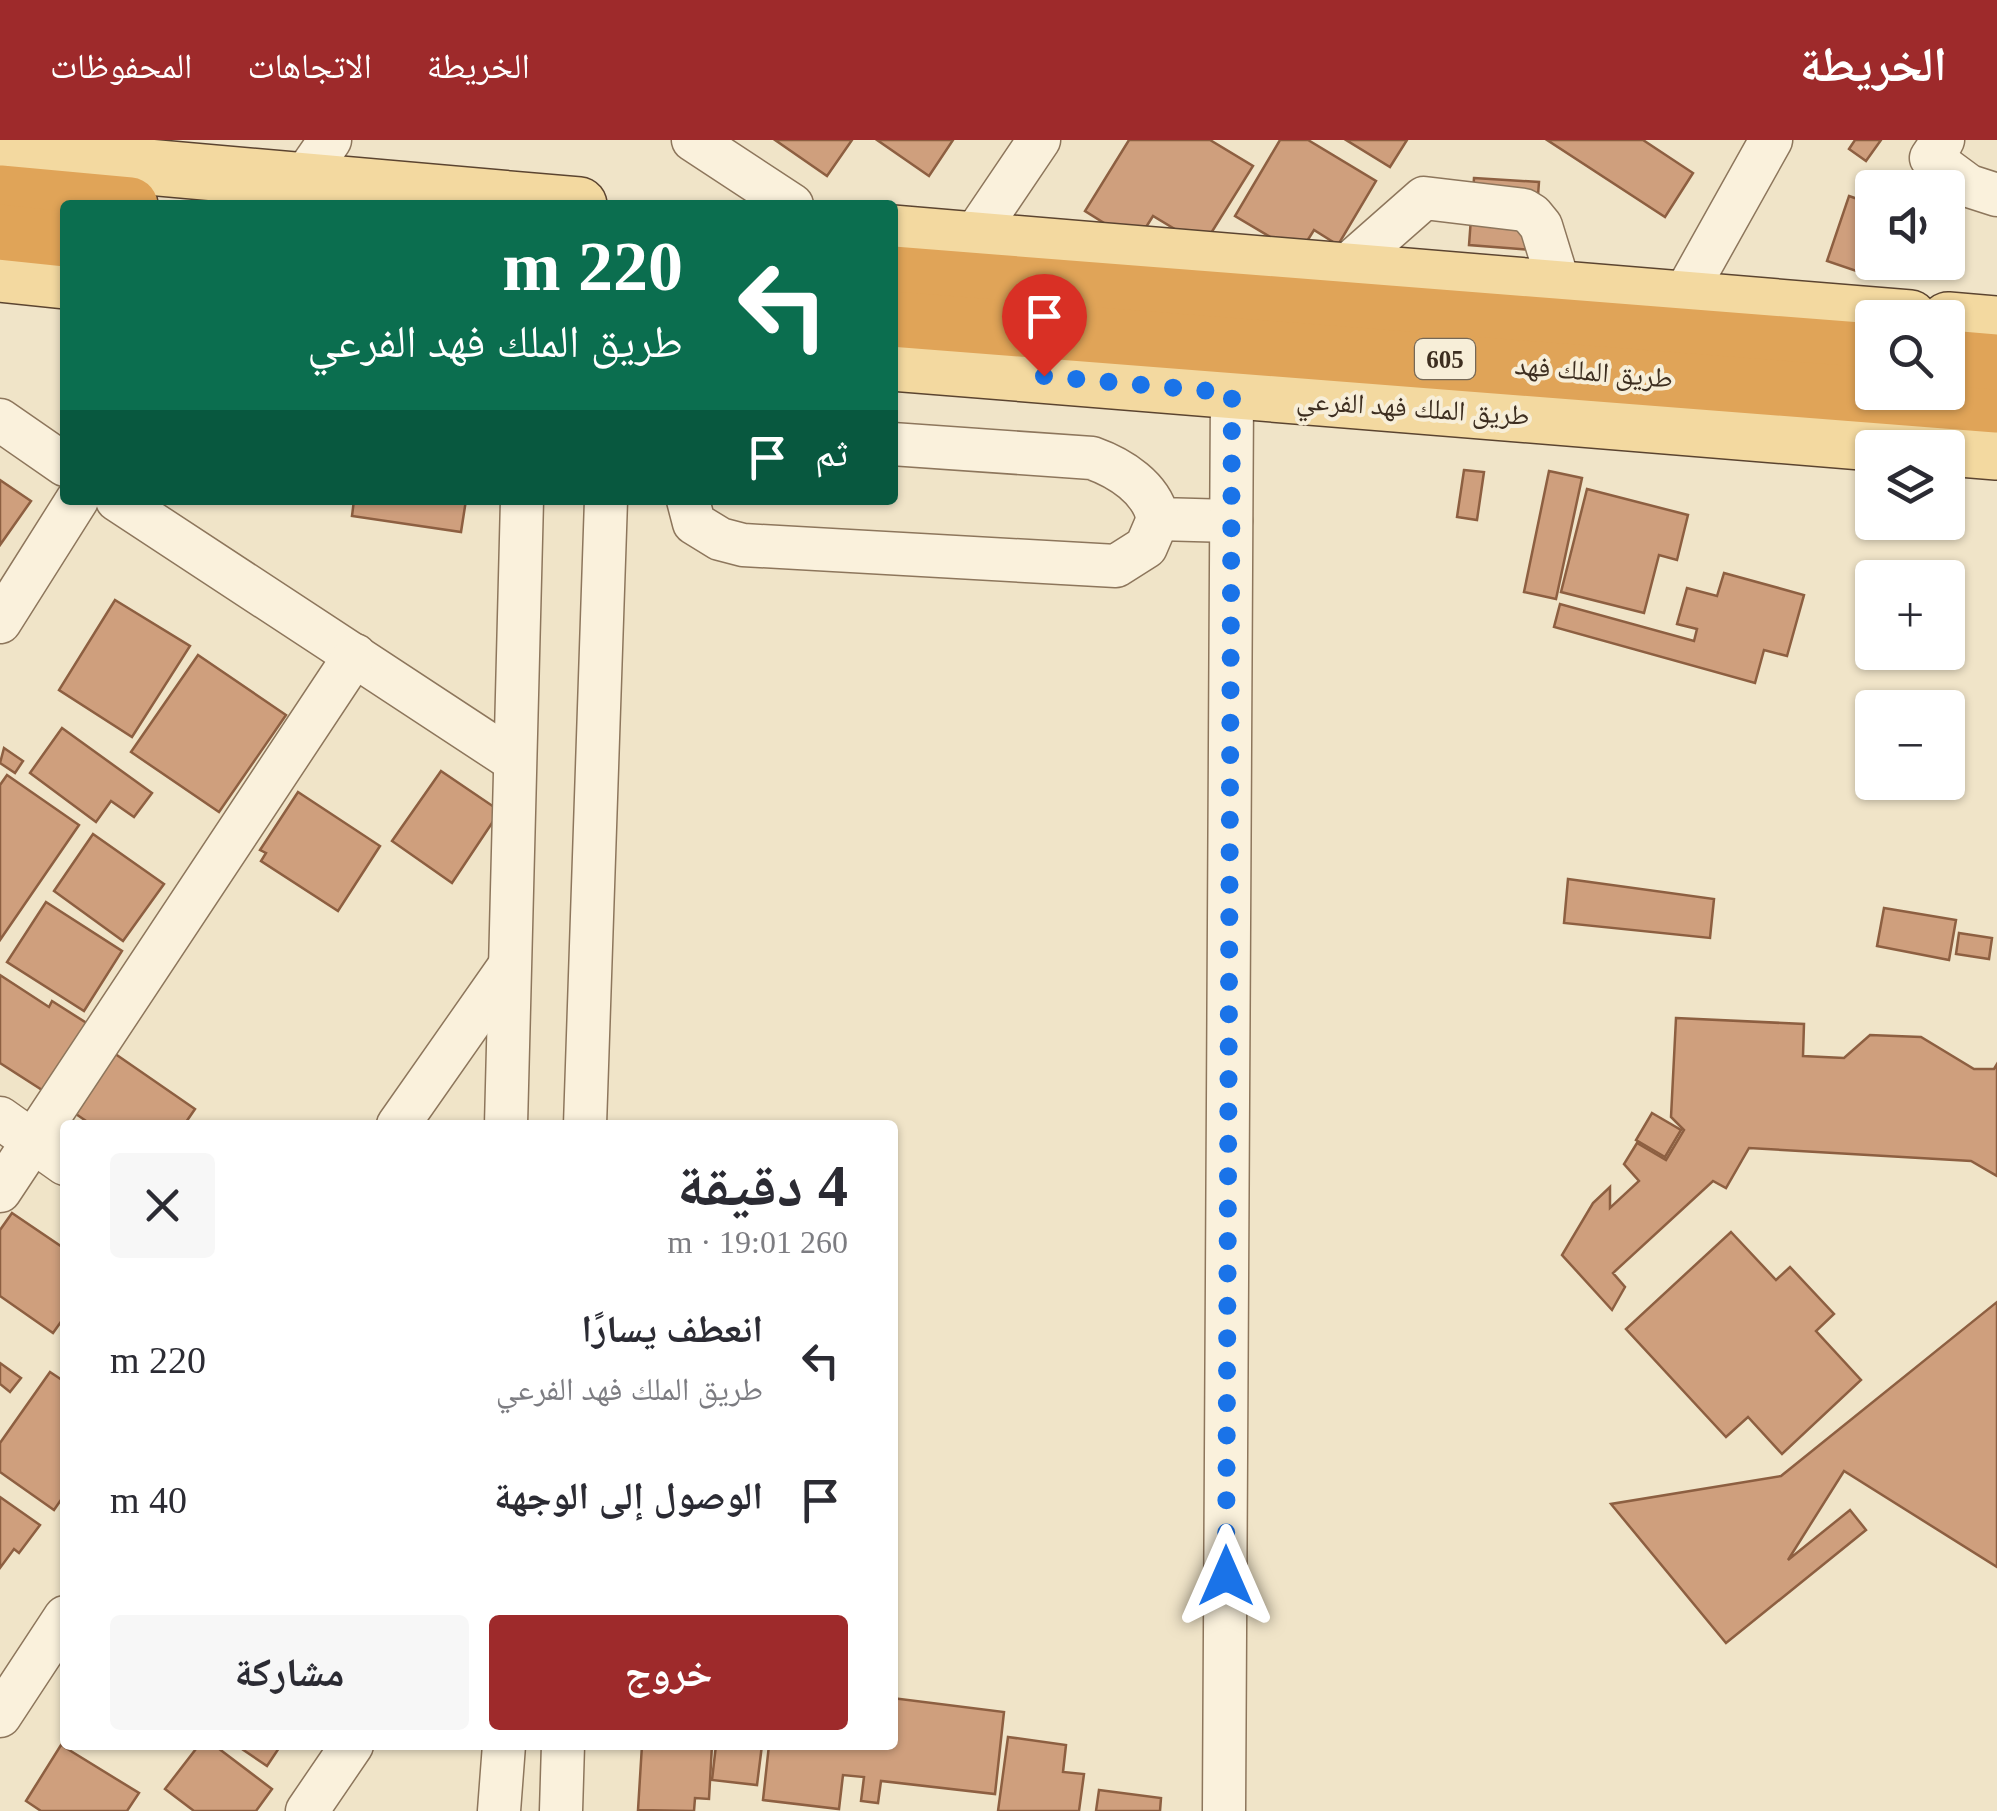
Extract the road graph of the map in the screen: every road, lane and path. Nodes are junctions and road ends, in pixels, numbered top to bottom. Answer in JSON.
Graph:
{"nodes":[{"id":1,"x":693,"y":140,"type":"edge"},
{"id":2,"x":1039,"y":140,"type":"edge"},
{"id":3,"x":1944,"y":140,"type":"edge"},
{"id":4,"x":1768,"y":141,"type":"edge"},
{"id":5,"x":0,"y":154,"type":"edge"},
{"id":6,"x":316,"y":159,"type":"edge"},
{"id":7,"x":1994,"y":189,"type":"edge"},
{"id":8,"x":0,"y":193,"type":"edge"},
{"id":9,"x":76,"y":200,"type":"edge"},
{"id":10,"x":550,"y":200,"type":"edge"},
{"id":11,"x":784,"y":200,"type":"edge"},
{"id":12,"x":0,"y":232,"type":"edge"},
{"id":13,"x":898,"y":233,"type":"edge"},
{"id":14,"x":60,"y":238,"type":"edge"},
{"id":15,"x":972,"y":239,"type":"junction"},
{"id":16,"x":1340,"y":272,"type":"junction"},
{"id":17,"x":0,"y":274,"type":"edge"},
{"id":18,"x":898,"y":274,"type":"edge"},
{"id":19,"x":60,"y":280,"type":"edge"},
{"id":20,"x":1561,"y":290,"type":"junction"},
{"id":21,"x":1681,"y":301,"type":"junction"},
{"id":22,"x":1855,"y":314,"type":"edge"},
{"id":23,"x":898,"y":319,"type":"edge"},
{"id":24,"x":1965,"y":321,"type":"edge"},
{"id":25,"x":1997,"y":324,"type":"edge"},
{"id":26,"x":1855,"y":350,"type":"edge"},
{"id":27,"x":1965,"y":359,"type":"edge"},
{"id":28,"x":1997,"y":362,"type":"edge"},
{"id":29,"x":898,"y":364,"type":"edge"},
{"id":30,"x":1232,"y":393,"type":"junction"},
{"id":31,"x":1997,"y":405,"type":"edge"},
{"id":32,"x":0,"y":420,"type":"edge"},
{"id":33,"x":1855,"y":442,"type":"edge"},
{"id":34,"x":898,"y":444,"type":"edge"},
{"id":35,"x":1965,"y":449,"type":"edge"},
{"id":36,"x":1997,"y":452,"type":"edge"},
{"id":37,"x":60,"y":462,"type":"edge"},
{"id":38,"x":74,"y":505,"type":"edge"},
{"id":39,"x":124,"y":505,"type":"edge"},
{"id":40,"x":522,"y":505,"type":"edge"},
{"id":41,"x":606,"y":505,"type":"edge"},
{"id":42,"x":689,"y":505,"type":"edge"},
{"id":43,"x":1158,"y":519,"type":"junction"},
{"id":44,"x":1231,"y":521,"type":"junction"},
{"id":45,"x":0,"y":622,"type":"edge"},
{"id":46,"x":356,"y":656,"type":"junction"},
{"id":47,"x":512,"y":760,"type":"junction"},
{"id":48,"x":508,"y":968,"type":"junction"},
{"id":49,"x":402,"y":1120,"type":"edge"},
{"id":50,"x":506,"y":1120,"type":"edge"},
{"id":51,"x":585,"y":1120,"type":"edge"},
{"id":52,"x":33,"y":1141,"type":"edge"},
{"id":53,"x":0,"y":1192,"type":"edge"},
{"id":54,"x":60,"y":1625,"type":"edge"},
{"id":55,"x":0,"y":1716,"type":"edge"},
{"id":56,"x":349,"y":1750,"type":"edge"},
{"id":57,"x":504,"y":1750,"type":"edge"},
{"id":58,"x":564,"y":1750,"type":"edge"},
{"id":59,"x":307,"y":1811,"type":"edge"},
{"id":60,"x":498,"y":1811,"type":"edge"},
{"id":61,"x":561,"y":1811,"type":"edge"},
{"id":62,"x":1224,"y":1811,"type":"edge"}],
"edges":[{"from":1,"to":11,"type":"street"},
{"from":2,"to":15,"type":"street"},
{"from":3,"to":7,"type":"street"},
{"from":4,"to":21,"type":"street"},
{"from":5,"to":6,"type":"main road"},
{"from":6,"to":10,"type":"main road"},
{"from":8,"to":9,"type":"highway"},
{"from":12,"to":14,"type":"highway"},
{"from":13,"to":15,"type":"main road"},
{"from":15,"to":16,"type":"main road"},
{"from":16,"to":20,"type":"main road"},
{"from":16,"to":20,"type":"street"},
{"from":17,"to":19,"type":"main road"},
{"from":18,"to":26,"type":"highway","name":"طريق الملك فهد","number":"605"},
{"from":20,"to":21,"type":"main road"},
{"from":21,"to":22,"type":"main road"},
{"from":23,"to":31,"type":"highway","name":"طريق الملك فهد","number":"605"},
{"from":24,"to":25,"type":"main road"},
{"from":27,"to":28,"type":"highway"},
{"from":29,"to":30,"type":"main road","name":"طريق الملك فهد الفرعي"},
{"from":30,"to":33,"type":"main road","name":"طريق الملك فهد الفرعي"},
{"from":30,"to":44,"type":"street"},
{"from":32,"to":37,"type":"street"},
{"from":34,"to":43,"type":"street"},
{"from":35,"to":36,"type":"main road"},
{"from":38,"to":45,"type":"street"},
{"from":39,"to":46,"type":"street"},
{"from":40,"to":47,"type":"street"},
{"from":41,"to":51,"type":"street"},
{"from":42,"to":43,"type":"street"},
{"from":43,"to":44,"type":"street"},
{"from":44,"to":62,"type":"street"},
{"from":46,"to":47,"type":"street"},
{"from":46,"to":52,"type":"street"},
{"from":47,"to":48,"type":"street"},
{"from":48,"to":49,"type":"street"},
{"from":48,"to":50,"type":"street"},
{"from":52,"to":53,"type":"street"},
{"from":54,"to":55,"type":"street"},
{"from":56,"to":59,"type":"street"},
{"from":57,"to":60,"type":"street"},
{"from":58,"to":61,"type":"street"}]}
